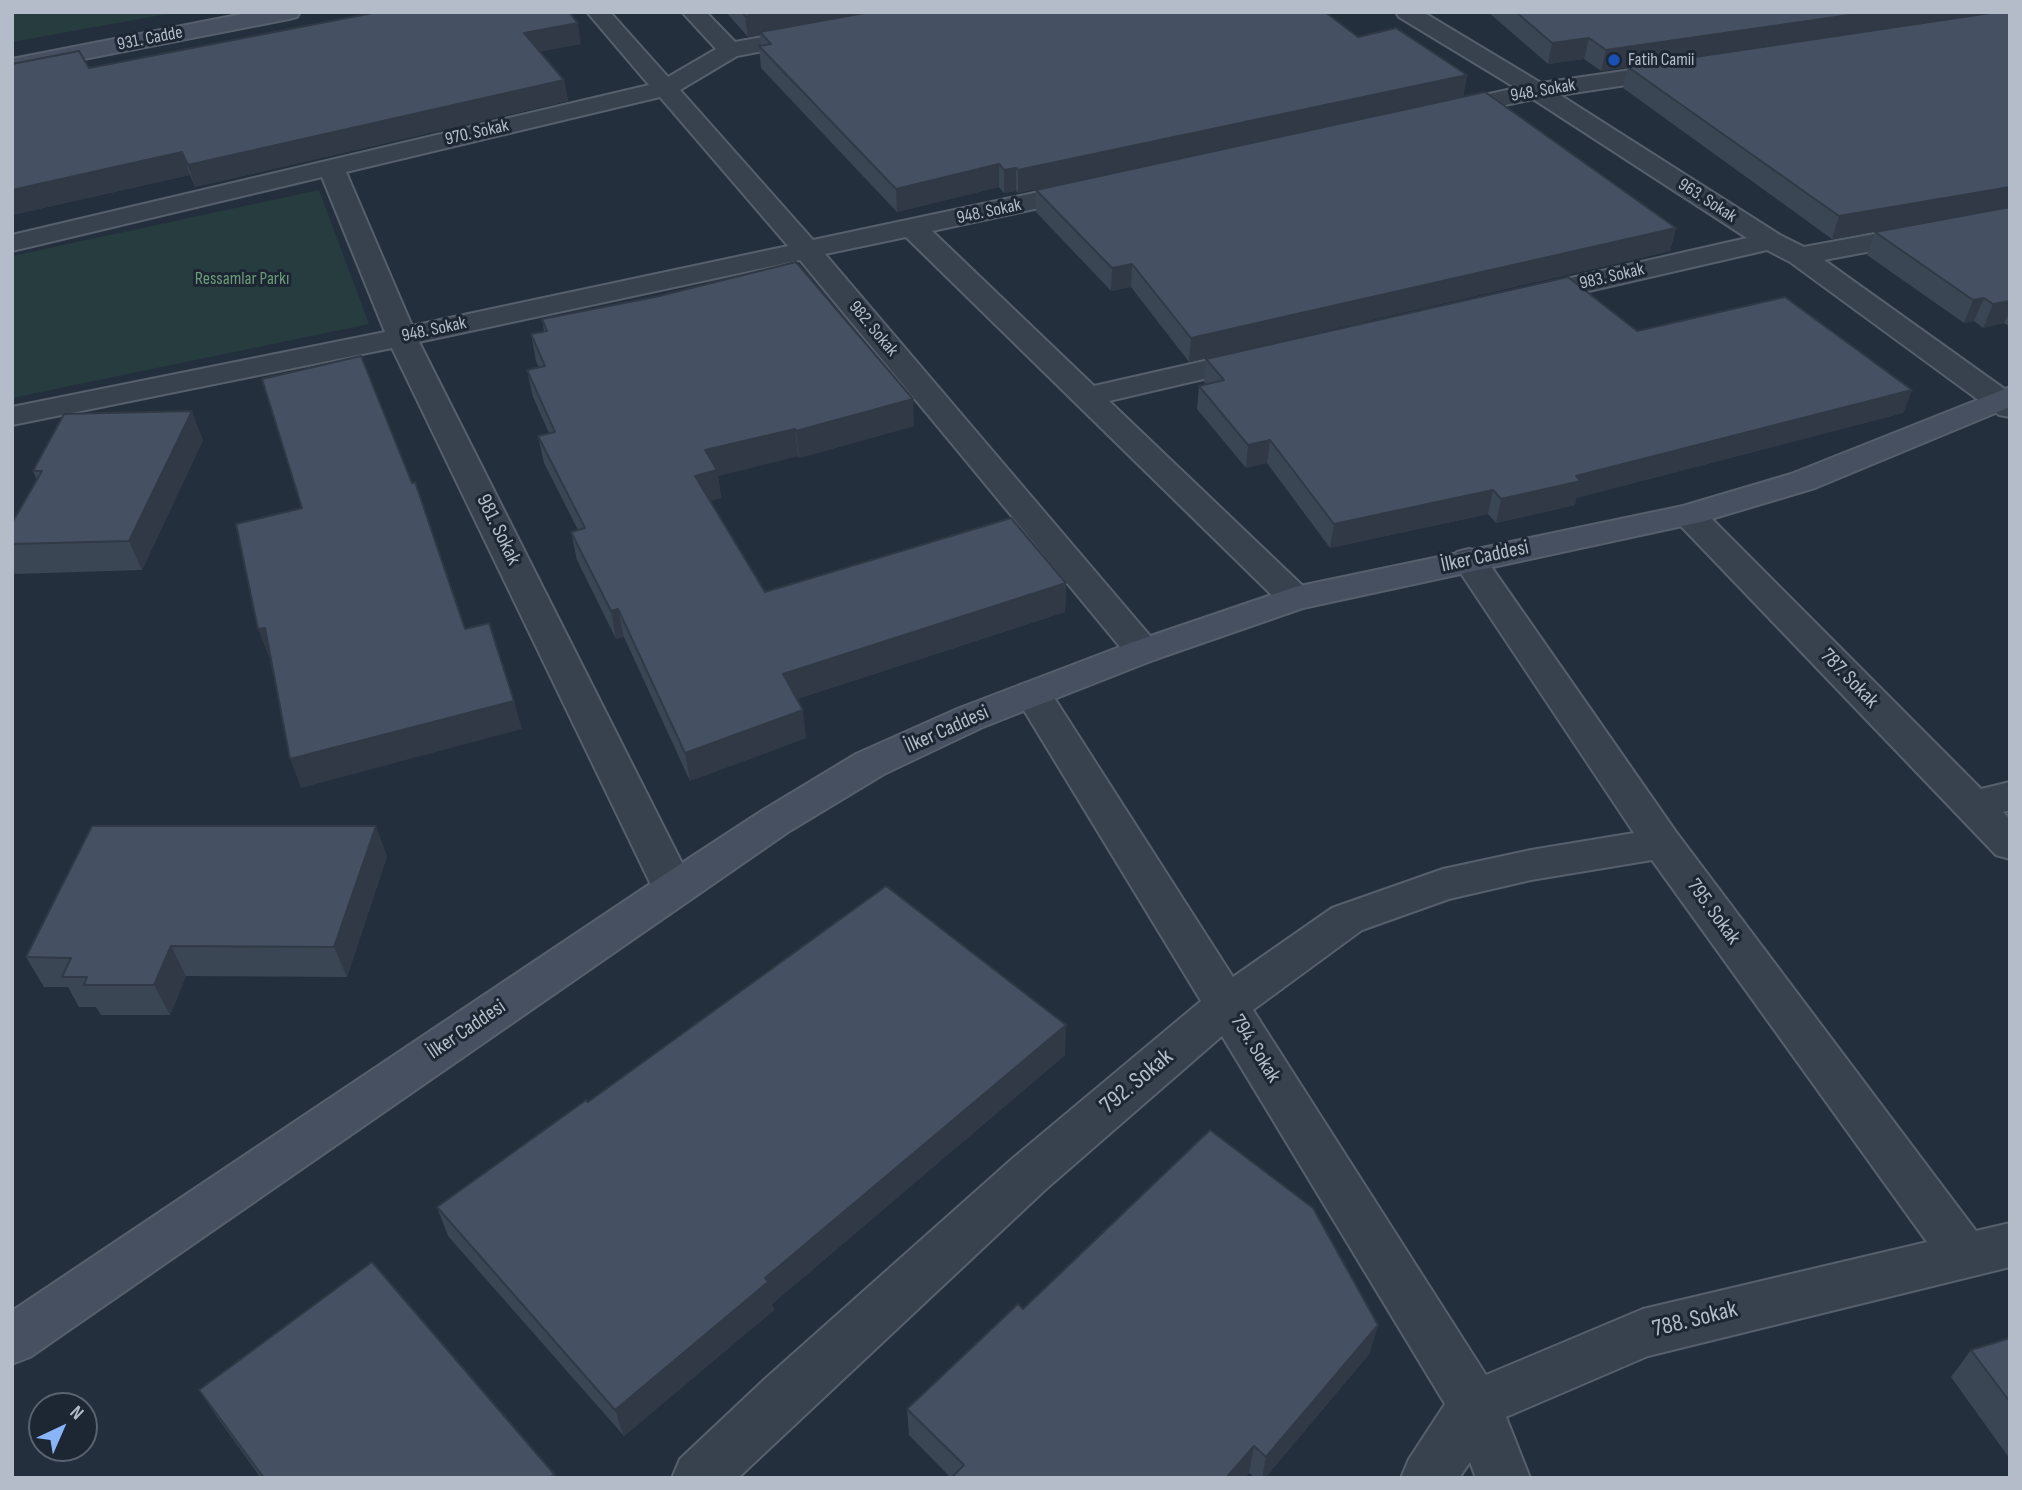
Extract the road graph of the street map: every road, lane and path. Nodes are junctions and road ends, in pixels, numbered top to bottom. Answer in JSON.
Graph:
{"nodes":[{"id":1,"x":289,"y":12,"type":"edge"},
{"id":2,"x":598,"y":12,"type":"edge"},
{"id":3,"x":692,"y":12,"type":"edge"},
{"id":4,"x":1407,"y":12,"type":"edge"},
{"id":5,"x":839,"y":30,"type":"edge"},
{"id":6,"x":730,"y":50,"type":"junction"},
{"id":7,"x":12,"y":66,"type":"edge"},
{"id":8,"x":1701,"y":66,"type":"edge"},
{"id":9,"x":664,"y":89,"type":"junction"},
{"id":10,"x":1536,"y":91,"type":"junction"},
{"id":11,"x":1415,"y":118,"type":"edge"},
{"id":12,"x":331,"y":167,"type":"junction"},
{"id":13,"x":1117,"y":183,"type":"edge"},
{"id":14,"x":2010,"y":217,"type":"edge"},
{"id":15,"x":914,"y":228,"type":"junction"},
{"id":16,"x":1770,"y":241,"type":"junction"},
{"id":17,"x":12,"y":243,"type":"edge"},
{"id":18,"x":807,"y":250,"type":"junction"},
{"id":19,"x":1800,"y":256,"type":"junction"},
{"id":20,"x":1502,"y":302,"type":"edge"},
{"id":21,"x":402,"y":337,"type":"junction"},
{"id":22,"x":1287,"y":351,"type":"edge"},
{"id":23,"x":1085,"y":397,"type":"junction"},
{"id":24,"x":2007,"y":401,"type":"edge"},
{"id":25,"x":12,"y":416,"type":"edge"},
{"id":26,"x":1689,"y":515,"type":"junction"},
{"id":27,"x":1469,"y":560,"type":"junction"},
{"id":28,"x":1294,"y":598,"type":"junction"},
{"id":29,"x":1143,"y":650,"type":"junction"},
{"id":30,"x":1033,"y":694,"type":"junction"},
{"id":31,"x":2010,"y":796,"type":"edge"},
{"id":32,"x":1972,"y":806,"type":"junction"},
{"id":33,"x":1662,"y":843,"type":"junction"},
{"id":34,"x":2010,"y":844,"type":"edge"},
{"id":35,"x":674,"y":889,"type":"junction"},
{"id":36,"x":1228,"y":1004,"type":"junction"},
{"id":37,"x":1988,"y":1251,"type":"edge"},
{"id":38,"x":12,"y":1340,"type":"edge"},
{"id":39,"x":1475,"y":1405,"type":"junction"},
{"id":40,"x":699,"y":1478,"type":"edge"},
{"id":41,"x":1428,"y":1478,"type":"edge"},
{"id":42,"x":1503,"y":1478,"type":"edge"}],
"edges":[{"from":1,"to":7,"type":"main road","name":"931. Cadde"},
{"from":2,"to":9,"type":"street","name":"982. Sokak"},
{"from":3,"to":6,"type":"street"},
{"from":4,"to":10,"type":"street","name":"963. Sokak"},
{"from":5,"to":6,"type":"street","name":"970. Sokak"},
{"from":6,"to":9,"type":"street","name":"970. Sokak"},
{"from":8,"to":10,"type":"street","name":"948. Sokak"},
{"from":9,"to":12,"type":"street","name":"970. Sokak"},
{"from":9,"to":18,"type":"street","name":"982. Sokak"},
{"from":10,"to":11,"type":"street","name":"948. Sokak"},
{"from":10,"to":16,"type":"street","name":"963. Sokak"},
{"from":12,"to":17,"type":"street","name":"970. Sokak"},
{"from":12,"to":21,"type":"street","name":"981. Sokak"},
{"from":13,"to":15,"type":"street","name":"948. Sokak"},
{"from":14,"to":19,"type":"street"},
{"from":15,"to":18,"type":"street","name":"948. Sokak"},
{"from":15,"to":23,"type":"street"},
{"from":16,"to":19,"type":"street","name":"963. Sokak"},
{"from":16,"to":20,"type":"street","name":"983. Sokak"},
{"from":18,"to":21,"type":"street","name":"948. Sokak"},
{"from":18,"to":29,"type":"street","name":"982. Sokak"},
{"from":19,"to":24,"type":"street","name":"963. Sokak"},
{"from":21,"to":25,"type":"street","name":"948. Sokak"},
{"from":21,"to":35,"type":"street","name":"981. Sokak"},
{"from":22,"to":23,"type":"street"},
{"from":23,"to":28,"type":"street"},
{"from":24,"to":26,"type":"main road","name":"İlker Caddesi"},
{"from":26,"to":27,"type":"main road","name":"İlker Caddesi"},
{"from":26,"to":32,"type":"street","name":"787. Sokak"},
{"from":27,"to":28,"type":"main road","name":"İlker Caddesi"},
{"from":27,"to":33,"type":"street","name":"795. Sokak"},
{"from":28,"to":29,"type":"main road","name":"İlker Caddesi"},
{"from":29,"to":30,"type":"main road","name":"İlker Caddesi"},
{"from":30,"to":35,"type":"main road","name":"İlker Caddesi"},
{"from":30,"to":36,"type":"street","name":"794. Sokak"},
{"from":31,"to":32,"type":"street"},
{"from":32,"to":34,"type":"street","name":"787. Sokak"},
{"from":33,"to":36,"type":"street","name":"792. Sokak"},
{"from":33,"to":37,"type":"street","name":"795. Sokak"},
{"from":35,"to":38,"type":"main road","name":"İlker Caddesi"},
{"from":36,"to":39,"type":"street","name":"794. Sokak"},
{"from":36,"to":40,"type":"street","name":"792. Sokak"},
{"from":37,"to":39,"type":"street","name":"788. Sokak"},
{"from":39,"to":41,"type":"street"},
{"from":39,"to":42,"type":"street","name":"794. Sokak"}]}
